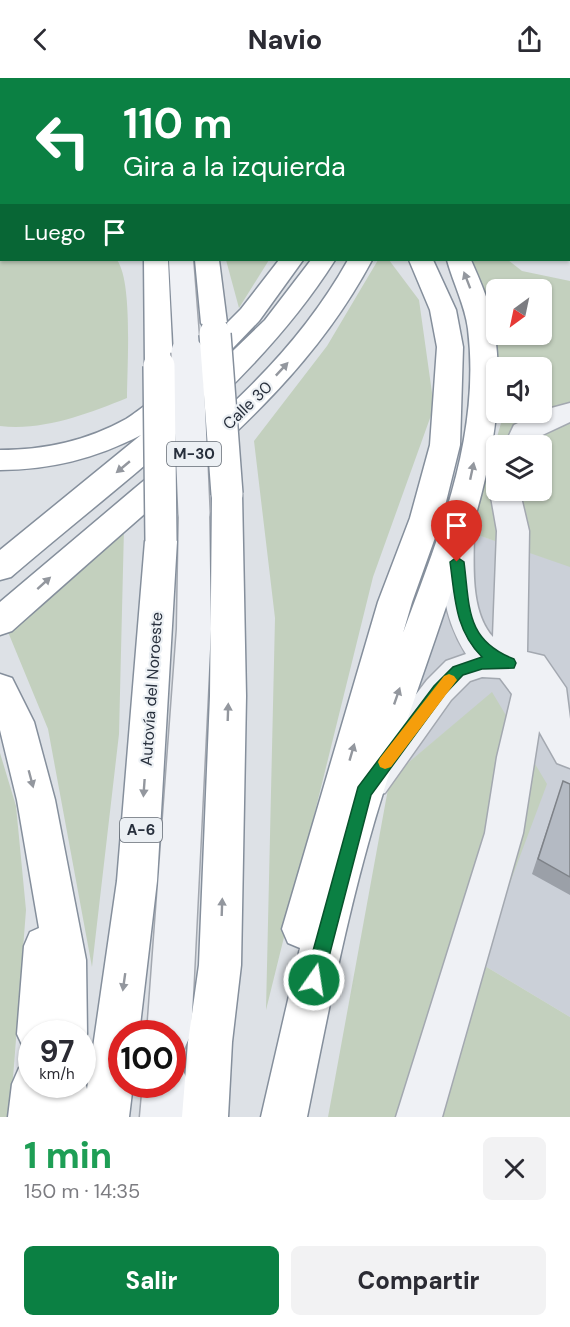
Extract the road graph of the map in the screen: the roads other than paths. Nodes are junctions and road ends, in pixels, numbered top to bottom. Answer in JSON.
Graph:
{"nodes":[{"id":1,"x":137,"y":261,"type":"edge"},
{"id":2,"x":156,"y":261,"type":"edge"},
{"id":3,"x":182,"y":261,"type":"edge"},
{"id":4,"x":207,"y":261,"type":"edge"},
{"id":5,"x":290,"y":261,"type":"edge"},
{"id":6,"x":300,"y":261,"type":"edge"},
{"id":7,"x":322,"y":261,"type":"edge"},
{"id":8,"x":360,"y":261,"type":"edge"},
{"id":9,"x":459,"y":261,"type":"edge"},
{"id":10,"x":414,"y":266,"type":"edge"},
{"id":11,"x":157,"y":310,"type":"junction"},
{"id":12,"x":570,"y":412,"type":"edge"},
{"id":13,"x":523,"y":435,"type":"edge"},
{"id":14,"x":0,"y":448,"type":"edge"},
{"id":15,"x":0,"y":460,"type":"edge"},
{"id":16,"x":507,"y":501,"type":"edge"},
{"id":17,"x":458,"y":526,"type":"junction"},
{"id":18,"x":0,"y":568,"type":"edge"},
{"id":19,"x":0,"y":622,"type":"edge"},
{"id":20,"x":508,"y":663,"type":"junction"},
{"id":21,"x":0,"y":688,"type":"edge"},
{"id":22,"x":570,"y":753,"type":"edge"},
{"id":23,"x":364,"y":792,"type":"junction"},
{"id":24,"x":49,"y":876,"type":"junction"},
{"id":25,"x":40,"y":1020,"type":"edge"},
{"id":26,"x":65,"y":1020,"type":"edge"},
{"id":27,"x":170,"y":1020,"type":"edge"},
{"id":28,"x":33,"y":1098,"type":"edge"},
{"id":29,"x":64,"y":1098,"type":"edge"},
{"id":30,"x":165,"y":1098,"type":"edge"},
{"id":31,"x":31,"y":1117,"type":"edge"},
{"id":32,"x":62,"y":1117,"type":"edge"},
{"id":33,"x":106,"y":1117,"type":"edge"},
{"id":34,"x":163,"y":1117,"type":"edge"},
{"id":35,"x":205,"y":1117,"type":"edge"},
{"id":36,"x":270,"y":1117,"type":"edge"},
{"id":37,"x":284,"y":1117,"type":"edge"},
{"id":38,"x":419,"y":1117,"type":"edge"}],
"edges":[{"from":1,"to":11,"type":"highway"},
{"from":2,"to":11,"type":"highway","name":"Autovía del Noroeste","number":"A-6"},
{"from":3,"to":27,"type":"lane","bridge":true},
{"from":35,"to":4,"type":"highway","one_way":true,"bridge":true},
{"from":5,"to":14,"type":"highway"},
{"from":6,"to":15,"type":"highway"},
{"from":7,"to":18,"type":"highway","number":"M-30","one_way":true},
{"from":19,"to":8,"type":"highway","name":"Calle 30","number":"M-30","one_way":true},
{"from":17,"to":9,"type":"highway","one_way":true},
{"from":36,"to":10,"type":"highway","one_way":true},
{"from":11,"to":33,"type":"highway","name":"Autovía del Noroeste","number":"A-6","one_way":true,"bridge":true},
{"from":12,"to":13,"type":"lane"},
{"from":16,"to":20,"type":"lane"},
{"from":17,"to":20,"type":"lane"},
{"from":23,"to":17,"type":"highway","one_way":true},
{"from":20,"to":22,"type":"lane"},
{"from":20,"to":23,"type":"lane"},
{"from":20,"to":38,"type":"lane"},
{"from":21,"to":24,"type":"highway","one_way":true},
{"from":23,"to":37,"type":"highway"},
{"from":24,"to":25,"type":"highway"},
{"from":24,"to":26,"type":"highway"},
{"from":28,"to":31,"type":"highway"},
{"from":29,"to":32,"type":"highway"},
{"from":30,"to":34,"type":"lane"}]}
